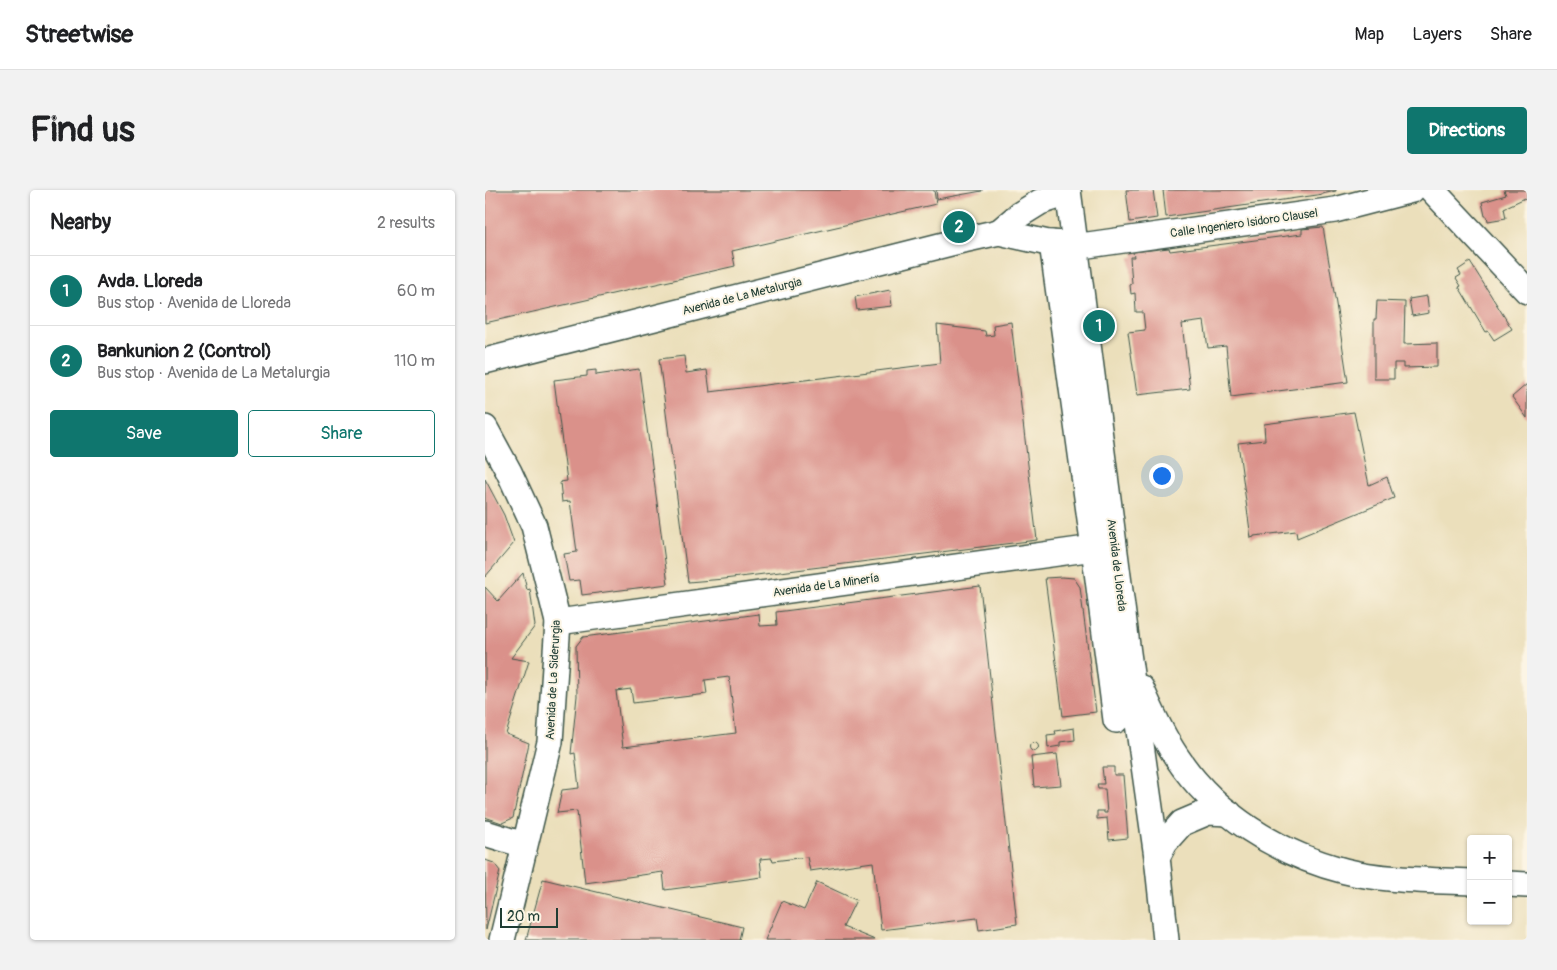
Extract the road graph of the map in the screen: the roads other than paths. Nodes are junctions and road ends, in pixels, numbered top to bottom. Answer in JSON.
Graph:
{"nodes":[{"id":1,"x":1412,"y":190,"type":"edge"},
{"id":2,"x":1432,"y":190,"type":"edge"},
{"id":3,"x":1068,"y":192,"type":"edge"},
{"id":4,"x":1043,"y":195,"type":"edge"},
{"id":5,"x":999,"y":232,"type":"junction"},
{"id":6,"x":1063,"y":244,"type":"junction"},
{"id":7,"x":1527,"y":291,"type":"edge"},
{"id":8,"x":485,"y":361,"type":"edge"},
{"id":9,"x":485,"y":428,"type":"edge"},
{"id":10,"x":1094,"y":548,"type":"junction"},
{"id":11,"x":558,"y":622,"type":"junction"},
{"id":12,"x":1128,"y":653,"type":"junction"},
{"id":13,"x":1116,"y":720,"type":"dead end"},
{"id":14,"x":1229,"y":813,"type":"junction"},
{"id":15,"x":485,"y":833,"type":"edge"},
{"id":16,"x":524,"y":845,"type":"junction"},
{"id":17,"x":1157,"y":857,"type":"junction"},
{"id":18,"x":1467,"y":882,"type":"edge"},
{"id":19,"x":1512,"y":884,"type":"edge"},
{"id":20,"x":1527,"y":885,"type":"edge"},
{"id":21,"x":502,"y":940,"type":"edge"},
{"id":22,"x":1166,"y":940,"type":"edge"}],
"edges":[{"from":1,"to":6,"type":"street","name":"Calle Ingeniero Isidoro Clausel"},
{"from":2,"to":7,"type":"street"},
{"from":3,"to":4,"type":"street"},
{"from":3,"to":6,"type":"street","name":"Avenida de Lloreda"},
{"from":4,"to":5,"type":"street"},
{"from":5,"to":6,"type":"street","name":"Calle Ingeniero Isidoro Clausel"},
{"from":5,"to":8,"type":"street","name":"Avenida de La Metalurgia"},
{"from":6,"to":10,"type":"street","name":"Avenida de Lloreda"},
{"from":6,"to":12,"type":"street","name":"Avenida de Lloreda"},
{"from":9,"to":11,"type":"street","name":"Avenida de La Siderurgia"},
{"from":10,"to":11,"type":"street","name":"Avenida de La Minería"},
{"from":10,"to":13,"type":"street","name":"Avenida de Lloreda"},
{"from":11,"to":16,"type":"street","name":"Avenida de La Siderurgia"},
{"from":12,"to":14,"type":"street"},
{"from":12,"to":17,"type":"street","name":"Avenida de Lloreda"},
{"from":14,"to":17,"type":"street"},
{"from":14,"to":18,"type":"street"},
{"from":15,"to":16,"type":"street"},
{"from":16,"to":21,"type":"street","name":"Avenida de La Siderurgia"},
{"from":17,"to":22,"type":"street","name":"Avenida de Lloreda"},
{"from":19,"to":20,"type":"street"}]}
